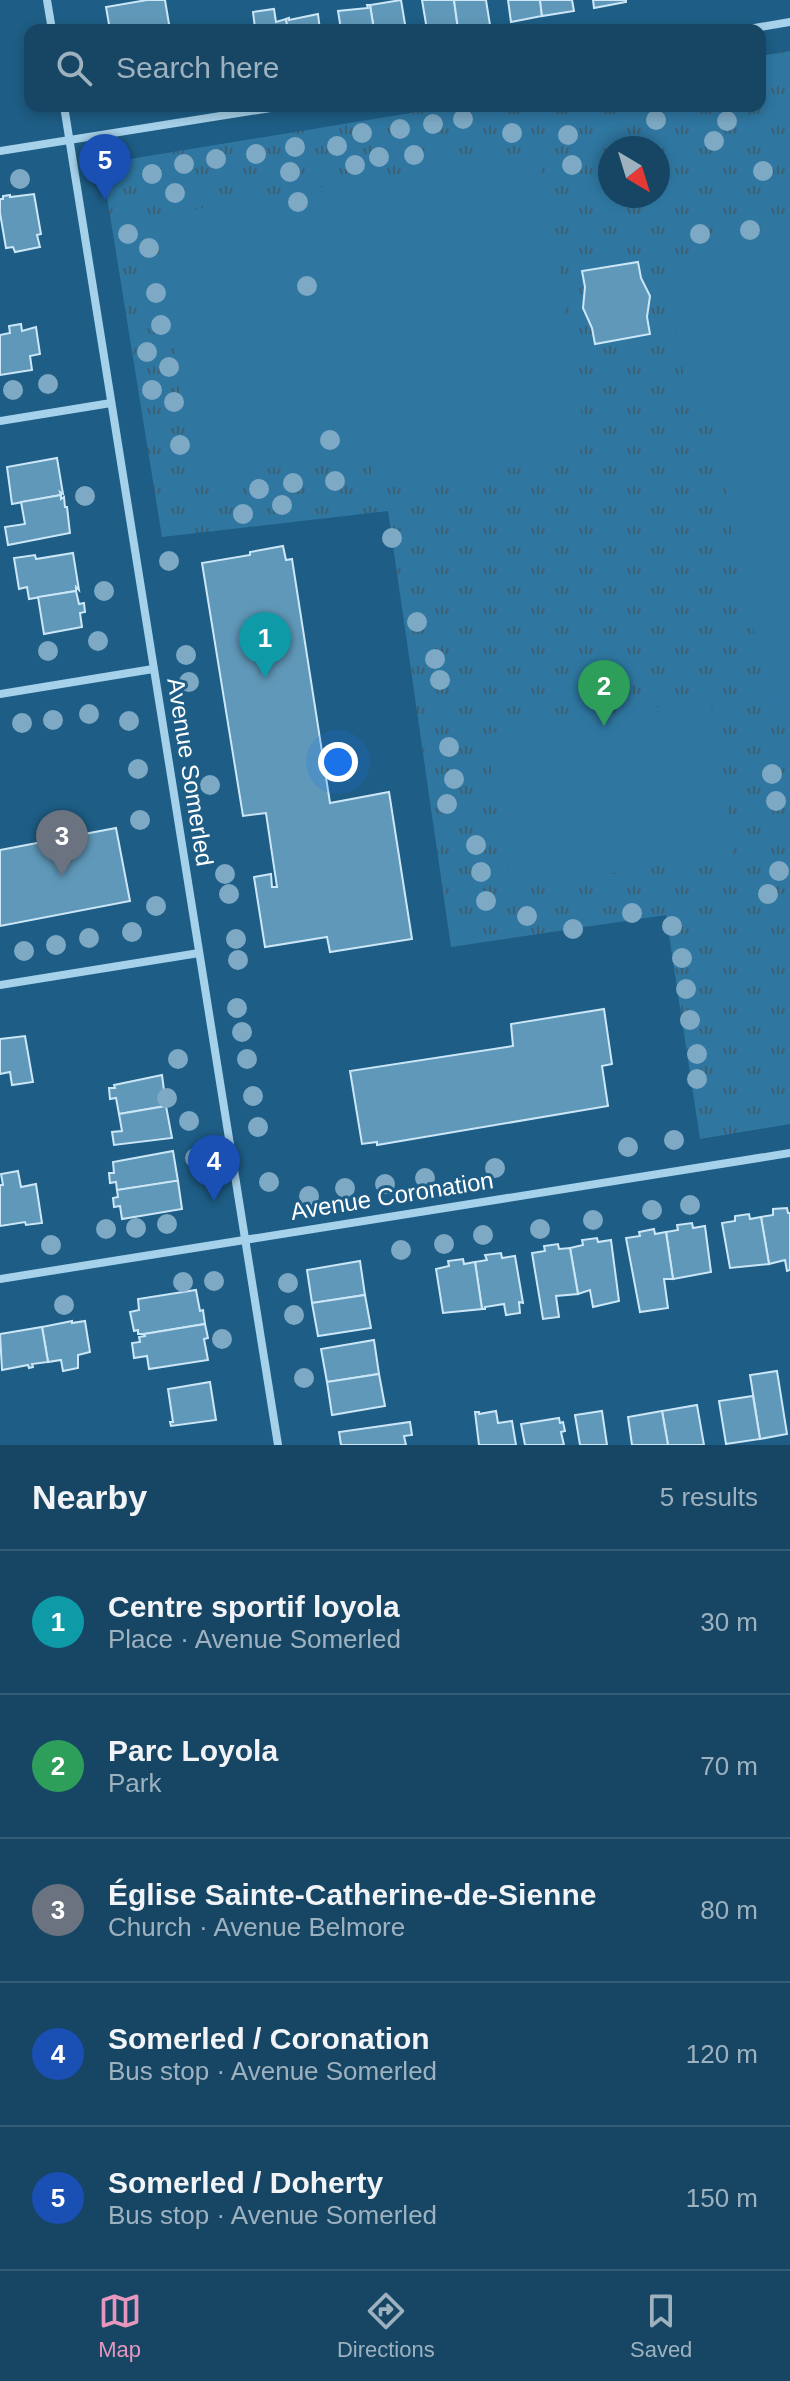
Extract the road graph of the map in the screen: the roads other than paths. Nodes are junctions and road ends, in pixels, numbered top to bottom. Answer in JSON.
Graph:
{"nodes":[{"id":1,"x":47,"y":0,"type":"edge"},
{"id":2,"x":790,"y":22,"type":"edge"},
{"id":3,"x":51,"y":24,"type":"edge"},
{"id":4,"x":766,"y":26,"type":"edge"},
{"id":5,"x":65,"y":112,"type":"edge"},
{"id":6,"x":245,"y":112,"type":"edge"},
{"id":7,"x":69,"y":140,"type":"junction"},
{"id":8,"x":0,"y":151,"type":"edge"},
{"id":9,"x":111,"y":403,"type":"junction"},
{"id":10,"x":0,"y":421,"type":"edge"},
{"id":11,"x":153,"y":669,"type":"junction"},
{"id":12,"x":0,"y":694,"type":"edge"},
{"id":13,"x":199,"y":953,"type":"junction"},
{"id":14,"x":0,"y":985,"type":"edge"},
{"id":15,"x":790,"y":1153,"type":"edge"},
{"id":16,"x":244,"y":1239,"type":"junction"},
{"id":17,"x":0,"y":1279,"type":"edge"},
{"id":18,"x":278,"y":1445,"type":"edge"}],
"edges":[{"from":1,"to":3,"type":"street"},
{"from":2,"to":4,"type":"street"},
{"from":5,"to":7,"type":"street","name":"Avenue Somerled"},
{"from":6,"to":7,"type":"street"},
{"from":7,"to":8,"type":"street"},
{"from":7,"to":9,"type":"street","name":"Avenue Somerled"},
{"from":9,"to":10,"type":"street"},
{"from":9,"to":11,"type":"street","name":"Avenue Somerled"},
{"from":11,"to":12,"type":"street"},
{"from":11,"to":13,"type":"street","name":"Avenue Somerled"},
{"from":13,"to":14,"type":"street"},
{"from":13,"to":16,"type":"street","name":"Avenue Somerled"},
{"from":15,"to":16,"type":"street","name":"Avenue Coronation"},
{"from":16,"to":17,"type":"street","name":"Avenue Coronation"},
{"from":16,"to":18,"type":"street","name":"Avenue Somerled"}]}
